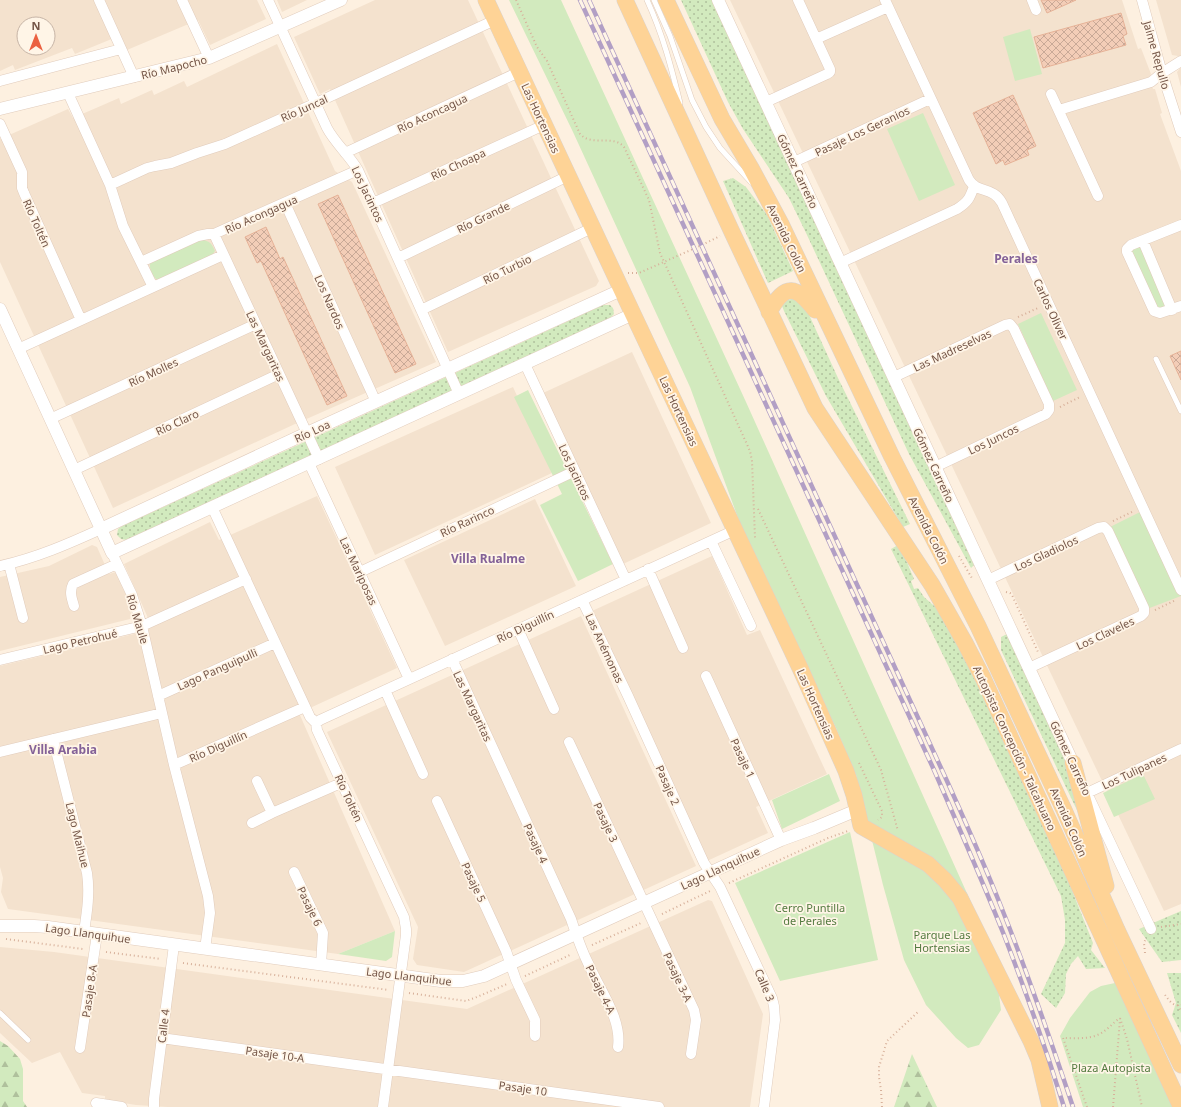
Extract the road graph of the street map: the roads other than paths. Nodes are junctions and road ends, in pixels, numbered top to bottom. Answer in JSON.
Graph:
{"nodes":[{"id":1,"x":99,"y":0,"type":"edge"},
{"id":2,"x":182,"y":0,"type":"edge"},
{"id":3,"x":268,"y":0,"type":"edge"},
{"id":4,"x":341,"y":0,"type":"edge"},
{"id":5,"x":486,"y":0,"type":"edge"},
{"id":6,"x":625,"y":0,"type":"edge"},
{"id":7,"x":647,"y":0,"type":"edge"},
{"id":8,"x":654,"y":0,"type":"edge"},
{"id":9,"x":666,"y":0,"type":"edge"},
{"id":10,"x":718,"y":0,"type":"edge"},
{"id":11,"x":798,"y":0,"type":"edge"},
{"id":12,"x":1032,"y":0,"type":"edge"},
{"id":13,"x":1142,"y":0,"type":"edge"},
{"id":14,"x":887,"y":4,"type":"edge"},
{"id":15,"x":1036,"y":10,"type":"dead end"},
{"id":16,"x":495,"y":20,"type":"junction"},
{"id":17,"x":281,"y":27,"type":"junction"},
{"id":18,"x":816,"y":39,"type":"junction"},
{"id":19,"x":121,"y":49,"type":"junction"},
{"id":20,"x":209,"y":58,"type":"junction"},
{"id":21,"x":1181,"y":61,"type":"edge"},
{"id":22,"x":519,"y":72,"type":"junction"},
{"id":23,"x":1162,"y":73,"type":"junction"},
{"id":24,"x":134,"y":77,"type":"junction"},
{"id":25,"x":0,"y":81,"type":"edge"},
{"id":26,"x":68,"y":93,"type":"junction"},
{"id":27,"x":1051,"y":94,"type":"dead end"},
{"id":28,"x":930,"y":99,"type":"junction"},
{"id":29,"x":766,"y":102,"type":"junction"},
{"id":30,"x":316,"y":103,"type":"junction"},
{"id":31,"x":0,"y":110,"type":"edge"},
{"id":32,"x":1059,"y":110,"type":"junction"},
{"id":33,"x":0,"y":124,"type":"edge"},
{"id":34,"x":544,"y":125,"type":"junction"},
{"id":35,"x":1181,"y":130,"type":"edge"},
{"id":36,"x":686,"y":133,"type":"junction"},
{"id":37,"x":345,"y":153,"type":"junction"},
{"id":38,"x":794,"y":162,"type":"junction"},
{"id":39,"x":358,"y":170,"type":"junction"},
{"id":40,"x":568,"y":176,"type":"junction"},
{"id":41,"x":110,"y":185,"type":"junction"},
{"id":42,"x":974,"y":186,"type":"junction"},
{"id":43,"x":1098,"y":196,"type":"dead end"},
{"id":44,"x":285,"y":203,"type":"junction"},
{"id":45,"x":373,"y":203,"type":"junction"},
{"id":46,"x":780,"y":224,"type":"junction"},
{"id":47,"x":1181,"y":225,"type":"edge"},
{"id":48,"x":592,"y":228,"type":"junction"},
{"id":49,"x":214,"y":234,"type":"junction"},
{"id":50,"x":1143,"y":241,"type":"junction"},
{"id":51,"x":223,"y":255,"type":"junction"},
{"id":52,"x":398,"y":258,"type":"junction"},
{"id":53,"x":140,"y":262,"type":"junction"},
{"id":54,"x":840,"y":262,"type":"junction"},
{"id":55,"x":153,"y":287,"type":"junction"},
{"id":56,"x":621,"y":290,"type":"junction"},
{"id":57,"x":1176,"y":308,"type":"edge"},
{"id":58,"x":0,"y":309,"type":"edge"},
{"id":59,"x":421,"y":310,"type":"junction"},
{"id":60,"x":769,"y":312,"type":"junction"},
{"id":61,"x":632,"y":314,"type":"junction"},
{"id":62,"x":81,"y":320,"type":"junction"},
{"id":63,"x":256,"y":324,"type":"junction"},
{"id":64,"x":830,"y":328,"type":"junction"},
{"id":65,"x":18,"y":349,"type":"junction"},
{"id":66,"x":1156,"y":359,"type":"dead end"},
{"id":67,"x":525,"y":364,"type":"junction"},
{"id":68,"x":448,"y":369,"type":"junction"},
{"id":69,"x":279,"y":374,"type":"junction"},
{"id":70,"x":894,"y":377,"type":"junction"},
{"id":71,"x":459,"y":394,"type":"junction"},
{"id":72,"x":376,"y":402,"type":"junction"},
{"id":73,"x":1050,"y":410,"type":"joint"},
{"id":74,"x":1181,"y":411,"type":"edge"},
{"id":75,"x":50,"y":419,"type":"junction"},
{"id":76,"x":307,"y":433,"type":"junction"},
{"id":77,"x":314,"y":461,"type":"junction"},
{"id":78,"x":935,"y":466,"type":"junction"},
{"id":79,"x":74,"y":470,"type":"junction"},
{"id":80,"x":575,"y":471,"type":"junction"},
{"id":81,"x":212,"y":507,"type":"junction"},
{"id":82,"x":101,"y":529,"type":"junction"},
{"id":83,"x":735,"y":530,"type":"junction"},
{"id":84,"x":711,"y":541,"type":"junction"},
{"id":85,"x":115,"y":559,"type":"junction"},
{"id":86,"x":5,"y":565,"type":"edge"},
{"id":87,"x":648,"y":570,"type":"junction"},
{"id":88,"x":360,"y":572,"type":"junction"},
{"id":89,"x":246,"y":579,"type":"junction"},
{"id":90,"x":626,"y":580,"type":"junction"},
{"id":91,"x":988,"y":580,"type":"junction"},
{"id":92,"x":1181,"y":590,"type":"edge"},
{"id":93,"x":582,"y":600,"type":"junction"},
{"id":94,"x":74,"y":606,"type":"dead end"},
{"id":95,"x":1144,"y":613,"type":"joint"},
{"id":96,"x":23,"y":618,"type":"dead end"},
{"id":97,"x":142,"y":626,"type":"junction"},
{"id":98,"x":751,"y":626,"type":"dead end"},
{"id":99,"x":518,"y":629,"type":"junction"},
{"id":100,"x":275,"y":643,"type":"junction"},
{"id":101,"x":683,"y":648,"type":"dead end"},
{"id":102,"x":452,"y":659,"type":"junction"},
{"id":103,"x":0,"y":660,"type":"edge"},
{"id":104,"x":1029,"y":668,"type":"junction"},
{"id":105,"x":706,"y":676,"type":"dead end"},
{"id":106,"x":409,"y":679,"type":"junction"},
{"id":107,"x":385,"y":690,"type":"junction"},
{"id":108,"x":158,"y":696,"type":"junction"},
{"id":109,"x":628,"y":696,"type":"joint"},
{"id":110,"x":305,"y":707,"type":"junction"},
{"id":111,"x":554,"y":709,"type":"dead end"},
{"id":112,"x":162,"y":713,"type":"junction"},
{"id":113,"x":316,"y":723,"type":"junction"},
{"id":114,"x":53,"y":739,"type":"junction"},
{"id":115,"x":569,"y":742,"type":"dead end"},
{"id":116,"x":1181,"y":749,"type":"edge"},
{"id":117,"x":0,"y":752,"type":"edge"},
{"id":118,"x":494,"y":752,"type":"joint"},
{"id":119,"x":1073,"y":763,"type":"junction"},
{"id":120,"x":174,"y":765,"type":"junction"},
{"id":121,"x":423,"y":774,"type":"dead end"},
{"id":122,"x":257,"y":781,"type":"dead end"},
{"id":123,"x":342,"y":783,"type":"junction"},
{"id":124,"x":1087,"y":793,"type":"junction"},
{"id":125,"x":437,"y":801,"type":"dead end"},
{"id":126,"x":857,"y":810,"type":"junction"},
{"id":127,"x":272,"y":813,"type":"junction"},
{"id":128,"x":252,"y":823,"type":"dead end"},
{"id":129,"x":781,"y":840,"type":"junction"},
{"id":130,"x":294,"y":872,"type":"dead end"},
{"id":131,"x":710,"y":872,"type":"junction"},
{"id":132,"x":643,"y":903,"type":"junction"},
{"id":133,"x":0,"y":926,"type":"edge"},
{"id":134,"x":1151,"y":929,"type":"road end"},
{"id":135,"x":1117,"y":930,"type":"junction"},
{"id":136,"x":84,"y":932,"type":"junction"},
{"id":137,"x":576,"y":933,"type":"junction"},
{"id":138,"x":97,"y":934,"type":"junction"},
{"id":139,"x":174,"y":945,"type":"junction"},
{"id":140,"x":205,"y":949,"type":"junction"},
{"id":141,"x":511,"y":963,"type":"junction"},
{"id":142,"x":321,"y":965,"type":"junction"},
{"id":143,"x":401,"y":976,"type":"junction"},
{"id":144,"x":0,"y":1013,"type":"edge"},
{"id":145,"x":535,"y":1036,"type":"dead end"},
{"id":146,"x":161,"y":1038,"type":"junction"},
{"id":147,"x":28,"y":1040,"type":"dead end"},
{"id":148,"x":618,"y":1047,"type":"dead end"},
{"id":149,"x":80,"y":1048,"type":"dead end"},
{"id":150,"x":691,"y":1054,"type":"dead end"},
{"id":151,"x":1181,"y":1065,"type":"edge"},
{"id":152,"x":388,"y":1069,"type":"junction"},
{"id":153,"x":96,"y":1104,"type":"dead end"},
{"id":154,"x":122,"y":1107,"type":"edge"},
{"id":155,"x":154,"y":1107,"type":"edge"},
{"id":156,"x":383,"y":1107,"type":"edge"},
{"id":157,"x":659,"y":1107,"type":"edge"},
{"id":158,"x":764,"y":1107,"type":"edge"},
{"id":159,"x":1050,"y":1107,"type":"edge"},
{"id":160,"x":1181,"y":1107,"type":"edge"}],
"edges":[{"from":1,"to":19,"type":"street"},
{"from":2,"to":20,"type":"street"},
{"from":3,"to":17,"type":"street","name":"Los Jacintos"},
{"from":4,"to":17,"type":"street","name":"Río Mapocho"},
{"from":5,"to":16,"type":"main road","name":"Las Hortensias"},
{"from":6,"to":36,"type":"main road"},
{"from":7,"to":36,"type":"lane"},
{"from":8,"to":46,"type":"lane"},
{"from":9,"to":46,"type":"main road","name":"Avenida Colón"},
{"from":10,"to":29,"type":"street","name":"Gómez Carreño"},
{"from":11,"to":18,"type":"street"},
{"from":12,"to":15,"type":"street"},
{"from":13,"to":23,"type":"street","name":"Jaime Repullo"},
{"from":14,"to":18,"type":"street"},
{"from":14,"to":28,"type":"street"},
{"from":16,"to":22,"type":"main road","name":"Las Hortensias"},
{"from":16,"to":30,"type":"street","name":"Río Juncal"},
{"from":17,"to":20,"type":"street","name":"Río Mapocho"},
{"from":17,"to":30,"type":"street","name":"Los Jacintos"},
{"from":18,"to":29,"type":"street"},
{"from":19,"to":24,"type":"street"},
{"from":19,"to":25,"type":"street"},
{"from":20,"to":24,"type":"street","name":"Río Mapocho"},
{"from":21,"to":23,"type":"street"},
{"from":22,"to":34,"type":"main road","name":"Las Hortensias"},
{"from":22,"to":37,"type":"street","name":"Río Aconcagua"},
{"from":23,"to":32,"type":"street"},
{"from":23,"to":35,"type":"street","name":"Jaime Repullo"},
{"from":24,"to":26,"type":"street","name":"Río Mapocho"},
{"from":26,"to":31,"type":"street","name":"Río Mapocho"},
{"from":26,"to":41,"type":"street"},
{"from":27,"to":32,"type":"street"},
{"from":28,"to":38,"type":"street","name":"Pasaje Los Geranios"},
{"from":28,"to":42,"type":"street"},
{"from":29,"to":38,"type":"street","name":"Gómez Carreño"},
{"from":30,"to":37,"type":"street","name":"Los Jacintos"},
{"from":30,"to":41,"type":"street","name":"Río Juncal"},
{"from":32,"to":43,"type":"street"},
{"from":33,"to":62,"type":"street","name":"Río Toltén"},
{"from":34,"to":40,"type":"main road","name":"Las Hortensias"},
{"from":34,"to":45,"type":"street","name":"Río Choapa"},
{"from":36,"to":60,"type":"main road"},
{"from":37,"to":39,"type":"street","name":"Los Jacintos"},
{"from":38,"to":54,"type":"street","name":"Gómez Carreño"},
{"from":39,"to":44,"type":"street","name":"Río Acongagua"},
{"from":39,"to":45,"type":"street","name":"Los Jacintos"},
{"from":40,"to":48,"type":"main road","name":"Las Hortensias"},
{"from":40,"to":52,"type":"street","name":"Río Grande"},
{"from":41,"to":53,"type":"street"},
{"from":42,"to":54,"type":"street"},
{"from":42,"to":92,"type":"street","name":"Carlos Oliver"},
{"from":44,"to":49,"type":"street","name":"Río Acongagua"},
{"from":44,"to":72,"type":"street","name":"Los Nardos"},
{"from":45,"to":52,"type":"street","name":"Los Jacintos"},
{"from":46,"to":64,"type":"main road","name":"Avenida Colón"},
{"from":47,"to":50,"type":"street"},
{"from":48,"to":56,"type":"main road","name":"Las Hortensias"},
{"from":48,"to":59,"type":"street","name":"Río Turbio"},
{"from":49,"to":51,"type":"street","name":"Las Margaritas"},
{"from":49,"to":53,"type":"street","name":"Río Acongagua"},
{"from":50,"to":57,"type":"street"},
{"from":50,"to":57,"type":"street"},
{"from":51,"to":55,"type":"street"},
{"from":51,"to":63,"type":"street","name":"Las Margaritas"},
{"from":52,"to":59,"type":"street","name":"Los Jacintos"},
{"from":53,"to":55,"type":"street"},
{"from":54,"to":70,"type":"street","name":"Gómez Carreño"},
{"from":55,"to":62,"type":"street"},
{"from":56,"to":61,"type":"main road","name":"Las Hortensias"},
{"from":56,"to":68,"type":"street","name":"Río Loa"},
{"from":58,"to":65,"type":"street","name":"Río Maule"},
{"from":59,"to":68,"type":"street","name":"Los Jacintos"},
{"from":60,"to":64,"type":"main road"},
{"from":60,"to":160,"type":"main road","name":"Autopista Concepción - Talcahuano"},
{"from":61,"to":67,"type":"street"},
{"from":61,"to":83,"type":"main road","name":"Las Hortensias"},
{"from":62,"to":65,"type":"street"},
{"from":63,"to":69,"type":"street","name":"Las Margaritas"},
{"from":63,"to":75,"type":"street","name":"Río Molles"},
{"from":64,"to":135,"type":"main road","name":"Avenida Colón"},
{"from":65,"to":75,"type":"street","name":"Río Maule"},
{"from":66,"to":74,"type":"lane"},
{"from":67,"to":71,"type":"street"},
{"from":67,"to":80,"type":"street","name":"Los Jacintos"},
{"from":68,"to":71,"type":"street","name":"Los Jacintos"},
{"from":68,"to":72,"type":"street","name":"Río Loa"},
{"from":69,"to":76,"type":"street","name":"Las Margaritas"},
{"from":69,"to":79,"type":"street","name":"Río Claro"},
{"from":70,"to":73,"type":"street","name":"Las Madreselvas"},
{"from":70,"to":78,"type":"street","name":"Gómez Carreño"},
{"from":71,"to":77,"type":"street"},
{"from":72,"to":76,"type":"street","name":"Río Loa"},
{"from":73,"to":78,"type":"street","name":"Los Juncos"},
{"from":75,"to":79,"type":"street","name":"Río Maule"},
{"from":76,"to":77,"type":"street","name":"Las Margaritas"},
{"from":76,"to":82,"type":"street","name":"Río Loa"},
{"from":77,"to":81,"type":"street"},
{"from":77,"to":88,"type":"street","name":"Las Mariposas"},
{"from":78,"to":91,"type":"street","name":"Gómez Carreño"},
{"from":79,"to":82,"type":"street","name":"Río Maule"},
{"from":80,"to":88,"type":"street","name":"Río Rarinco"},
{"from":80,"to":90,"type":"street","name":"Los Jacintos"},
{"from":81,"to":85,"type":"street"},
{"from":81,"to":89,"type":"street","name":"Río Toltén"},
{"from":82,"to":85,"type":"street","name":"Río Maule"},
{"from":82,"to":86,"type":"street","name":"Río Loa"},
{"from":83,"to":84,"type":"street","name":"Río Diguillín"},
{"from":83,"to":126,"type":"main road","name":"Las Hortensias"},
{"from":84,"to":87,"type":"street","name":"Río Diguillín"},
{"from":84,"to":98,"type":"street"},
{"from":85,"to":94,"type":"street"},
{"from":85,"to":97,"type":"street","name":"Río Maule"},
{"from":86,"to":96,"type":"street"},
{"from":87,"to":90,"type":"street","name":"Río Diguillín"},
{"from":87,"to":101,"type":"street"},
{"from":88,"to":106,"type":"street","name":"Las Mariposas"},
{"from":89,"to":97,"type":"street","name":"Lago Petrohué"},
{"from":89,"to":100,"type":"street","name":"Río Toltén"},
{"from":90,"to":93,"type":"street","name":"Río Diguillín"},
{"from":91,"to":95,"type":"street","name":"Los Gladiolos"},
{"from":91,"to":104,"type":"street","name":"Gómez Carreño"},
{"from":93,"to":99,"type":"street","name":"Río Diguillín"},
{"from":93,"to":109,"type":"street","name":"Las Anémonas"},
{"from":95,"to":104,"type":"street","name":"Los Claveles"},
{"from":97,"to":103,"type":"street","name":"Lago Petrohué"},
{"from":97,"to":108,"type":"street","name":"Río Maule"},
{"from":99,"to":102,"type":"street","name":"Río Diguillín"},
{"from":99,"to":111,"type":"street"},
{"from":100,"to":108,"type":"street","name":"Lago Panguipulli"},
{"from":100,"to":110,"type":"street","name":"Río Toltén"},
{"from":102,"to":106,"type":"street","name":"Río Diguillín"},
{"from":102,"to":118,"type":"street","name":"Las Margaritas"},
{"from":104,"to":119,"type":"street","name":"Gómez Carreño"},
{"from":105,"to":129,"type":"street","name":"Pasaje 1"},
{"from":106,"to":107,"type":"street","name":"Río Diguillín"},
{"from":107,"to":113,"type":"street","name":"Río Diguillín"},
{"from":107,"to":121,"type":"street"},
{"from":108,"to":112,"type":"street","name":"Río Maule"},
{"from":109,"to":131,"type":"street","name":"Pasaje 2"},
{"from":110,"to":113,"type":"street","name":"Río Toltén"},
{"from":110,"to":120,"type":"street","name":"Río Diguillín"},
{"from":112,"to":114,"type":"street"},
{"from":112,"to":120,"type":"street","name":"Río Maule"},
{"from":113,"to":123,"type":"street","name":"Río Toltén"},
{"from":114,"to":117,"type":"street"},
{"from":114,"to":136,"type":"street","name":"Lago Maihue"},
{"from":115,"to":132,"type":"street","name":"Pasaje 3"},
{"from":116,"to":124,"type":"street","name":"Los Tulipanes"},
{"from":118,"to":137,"type":"street","name":"Pasaje 4"},
{"from":119,"to":124,"type":"street","name":"Gómez Carreño"},
{"from":119,"to":135,"type":"main road"},
{"from":120,"to":140,"type":"street","name":"Río Maule"},
{"from":122,"to":127,"type":"street"},
{"from":123,"to":127,"type":"street"},
{"from":123,"to":143,"type":"street","name":"Río Toltén"},
{"from":124,"to":134,"type":"street","name":"Gómez Carreño"},
{"from":125,"to":141,"type":"street","name":"Pasaje 5"},
{"from":126,"to":129,"type":"street","name":"Lago Llanquihue"},
{"from":126,"to":159,"type":"main road","name":"Las Hortensias"},
{"from":127,"to":128,"type":"street"},
{"from":129,"to":131,"type":"street","name":"Lago Llanquihue"},
{"from":130,"to":142,"type":"street","name":"Pasaje 6"},
{"from":131,"to":132,"type":"street","name":"Lago Llanquihue"},
{"from":131,"to":158,"type":"street","name":"Calle 3"},
{"from":132,"to":137,"type":"street","name":"Lago Llanquihue"},
{"from":132,"to":150,"type":"street","name":"Pasaje 3-A"},
{"from":133,"to":136,"type":"street","name":"Lago Llanquihue"},
{"from":135,"to":151,"type":"main road","name":"Avenida Colón"},
{"from":136,"to":138,"type":"street","name":"Lago Llanquihue"},
{"from":137,"to":141,"type":"street","name":"Lago Llanquihue"},
{"from":137,"to":148,"type":"street","name":"Pasaje 4-A"},
{"from":138,"to":139,"type":"street","name":"Lago Llanquihue"},
{"from":138,"to":149,"type":"street","name":"Pasaje 8-A"},
{"from":139,"to":140,"type":"street","name":"Lago Llanquihue"},
{"from":139,"to":146,"type":"street","name":"Calle 4"},
{"from":140,"to":142,"type":"street","name":"Lago Llanquihue"},
{"from":141,"to":143,"type":"street","name":"Lago Llanquihue"},
{"from":141,"to":145,"type":"street","name":"Pasaje 5"},
{"from":142,"to":143,"type":"street","name":"Lago Llanquihue"},
{"from":143,"to":152,"type":"street","name":"Río Toltén"},
{"from":144,"to":147,"type":"lane"},
{"from":146,"to":152,"type":"street","name":"Pasaje 10-A"},
{"from":146,"to":155,"type":"street","name":"Calle 4"},
{"from":152,"to":156,"type":"street","name":"Río Toltén"},
{"from":152,"to":157,"type":"street","name":"Pasaje 10"},
{"from":153,"to":154,"type":"street"}]}
